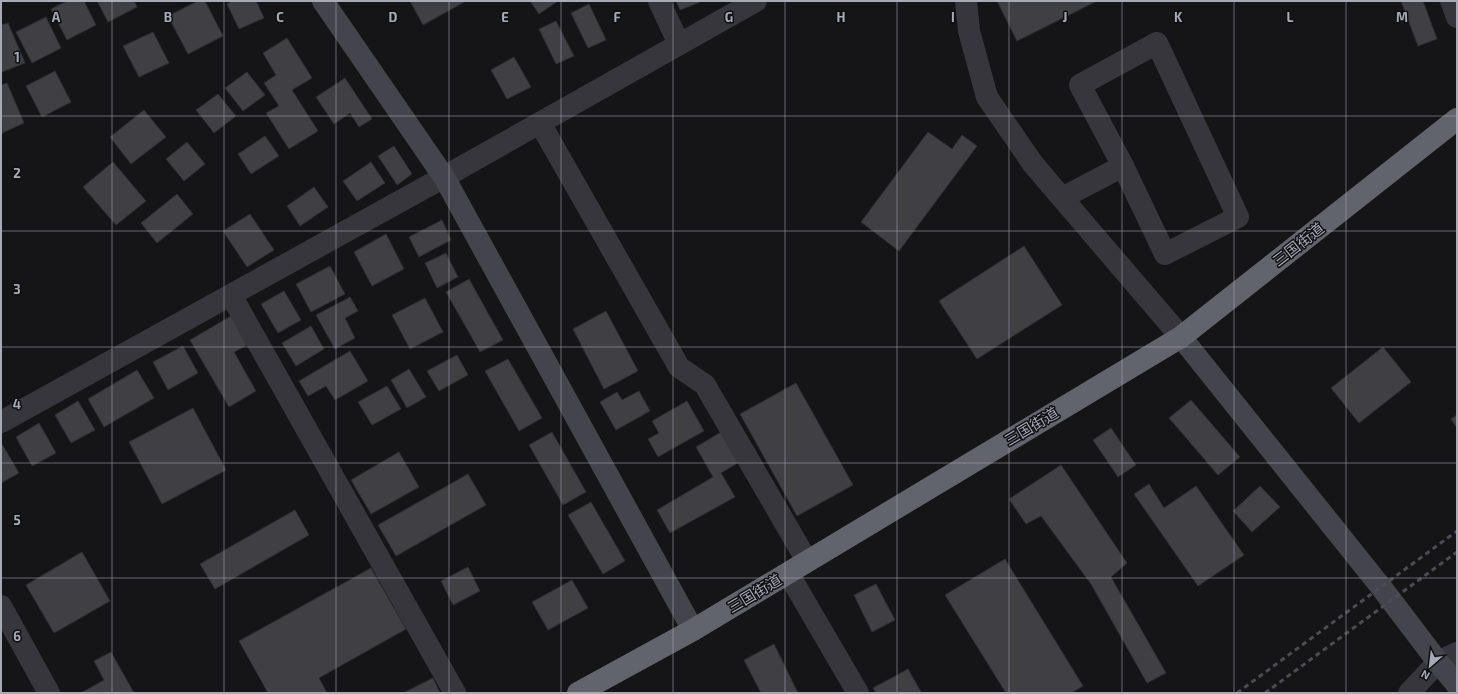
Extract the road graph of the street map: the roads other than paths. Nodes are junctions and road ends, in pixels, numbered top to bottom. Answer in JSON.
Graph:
{"nodes":[{"id":1,"x":323,"y":1,"type":"edge"},
{"id":2,"x":659,"y":1,"type":"edge"},
{"id":3,"x":756,"y":1,"type":"edge"},
{"id":4,"x":966,"y":1,"type":"edge"},
{"id":5,"x":1451,"y":1,"type":"edge"},
{"id":6,"x":1457,"y":17,"type":"edge"},
{"id":7,"x":679,"y":44,"type":"junction"},
{"id":8,"x":1457,"y":119,"type":"edge"},
{"id":9,"x":540,"y":123,"type":"junction"},
{"id":10,"x":1123,"y":166,"type":"junction"},
{"id":11,"x":444,"y":177,"type":"junction"},
{"id":12,"x":1062,"y":198,"type":"junction"},
{"id":13,"x":231,"y":294,"type":"junction"},
{"id":14,"x":1181,"y":337,"type":"junction"},
{"id":15,"x":1,"y":422,"type":"edge"},
{"id":16,"x":808,"y":561,"type":"junction"},
{"id":17,"x":788,"y":573,"type":"junction"},
{"id":18,"x":1,"y":606,"type":"edge"},
{"id":19,"x":693,"y":630,"type":"junction"},
{"id":20,"x":1457,"y":653,"type":"edge"},
{"id":21,"x":1438,"y":662,"type":"junction"},
{"id":22,"x":1457,"y":685,"type":"edge"},
{"id":23,"x":49,"y":693,"type":"edge"},
{"id":24,"x":455,"y":693,"type":"edge"},
{"id":25,"x":578,"y":693,"type":"edge"},
{"id":26,"x":858,"y":693,"type":"edge"},
{"id":27,"x":1409,"y":693,"type":"edge"}],
"edges":[{"from":1,"to":11,"type":"street"},
{"from":2,"to":7,"type":"street"},
{"from":3,"to":7,"type":"street"},
{"from":4,"to":12,"type":"street"},
{"from":5,"to":6,"type":"street"},
{"from":7,"to":9,"type":"street"},
{"from":8,"to":14,"type":"highway","name":"三国街道"},
{"from":9,"to":11,"type":"street"},
{"from":9,"to":16,"type":"street"},
{"from":10,"to":10,"type":"street"},
{"from":10,"to":12,"type":"street"},
{"from":11,"to":13,"type":"street"},
{"from":11,"to":19,"type":"street"},
{"from":12,"to":14,"type":"street"},
{"from":13,"to":15,"type":"street"},
{"from":13,"to":24,"type":"street"},
{"from":14,"to":16,"type":"highway","name":"三国街道"},
{"from":14,"to":21,"type":"street"},
{"from":16,"to":17,"type":"highway","name":"三国街道"},
{"from":17,"to":19,"type":"highway","name":"三国街道"},
{"from":17,"to":26,"type":"street"},
{"from":18,"to":23,"type":"street"},
{"from":19,"to":25,"type":"highway","name":"三国街道"},
{"from":20,"to":21,"type":"street"},
{"from":21,"to":22,"type":"street"},
{"from":21,"to":27,"type":"street"}]}
